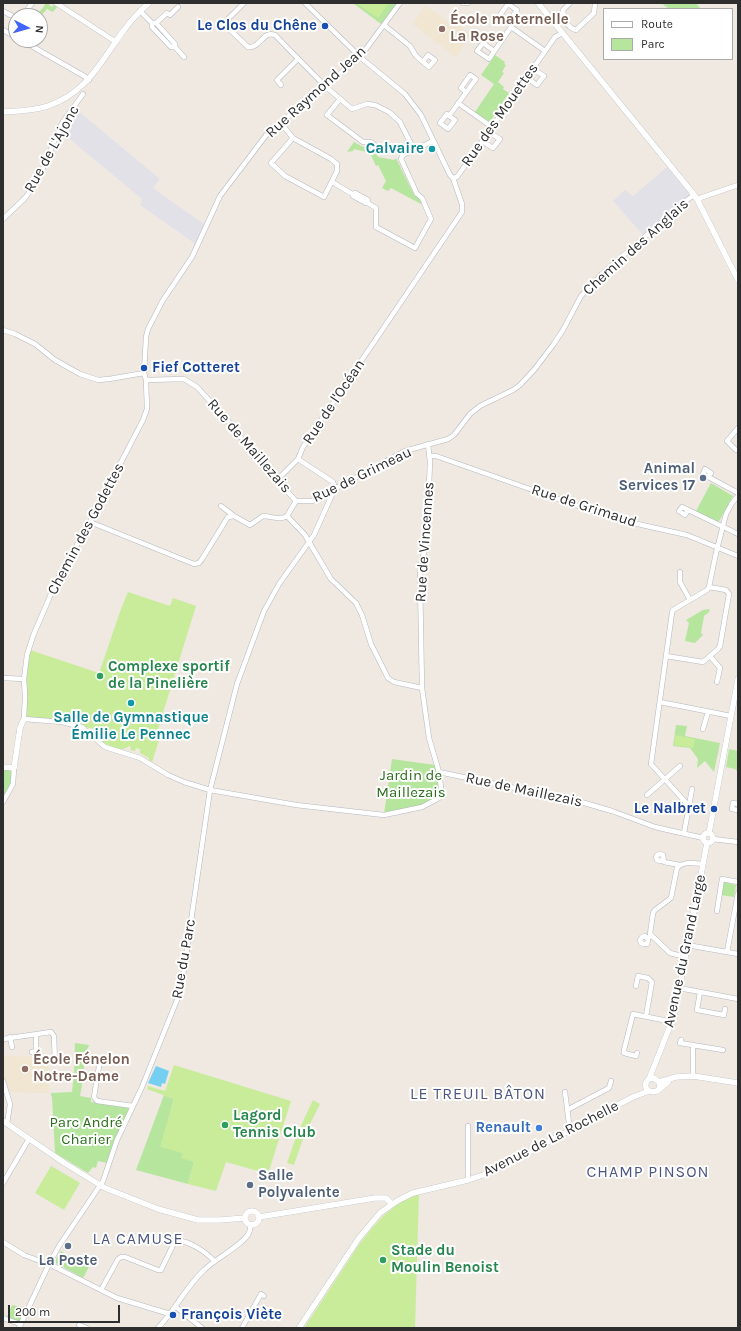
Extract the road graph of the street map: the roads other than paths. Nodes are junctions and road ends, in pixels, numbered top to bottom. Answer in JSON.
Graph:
{"nodes":[{"id":1,"x":56,"y":3,"type":"edge"},
{"id":2,"x":149,"y":3,"type":"edge"},
{"id":3,"x":244,"y":3,"type":"edge"},
{"id":4,"x":306,"y":3,"type":"edge"},
{"id":5,"x":400,"y":3,"type":"edge"},
{"id":6,"x":463,"y":3,"type":"edge"},
{"id":7,"x":468,"y":3,"type":"edge"},
{"id":8,"x":538,"y":3,"type":"edge"},
{"id":9,"x":570,"y":3,"type":"edge"},
{"id":10,"x":595,"y":3,"type":"edge"},
{"id":11,"x":178,"y":7,"type":"dead end"},
{"id":12,"x":140,"y":11,"type":"junction"},
{"id":13,"x":509,"y":21,"type":"dead end"},
{"id":14,"x":154,"y":23,"type":"junction"},
{"id":15,"x":384,"y":25,"type":"junction"},
{"id":16,"x":511,"y":27,"type":"junction"},
{"id":17,"x":572,"y":28,"type":"junction"},
{"id":18,"x":563,"y":34,"type":"junction"},
{"id":19,"x":116,"y":42,"type":"junction"},
{"id":20,"x":35,"y":48,"type":"edge"},
{"id":21,"x":494,"y":51,"type":"dead end"},
{"id":22,"x":545,"y":52,"type":"junction"},
{"id":23,"x":184,"y":57,"type":"dead end"},
{"id":24,"x":360,"y":57,"type":"junction"},
{"id":25,"x":298,"y":59,"type":"junction"},
{"id":26,"x":423,"y":62,"type":"dead end"},
{"id":27,"x":533,"y":68,"type":"junction"},
{"id":28,"x":526,"y":78,"type":"junction"},
{"id":29,"x":88,"y":80,"type":"junction"},
{"id":30,"x":281,"y":85,"type":"dead end"},
{"id":31,"x":325,"y":86,"type":"junction"},
{"id":32,"x":466,"y":92,"type":"dead end"},
{"id":33,"x":83,"y":94,"type":"dead end"},
{"id":34,"x":340,"y":99,"type":"junction"},
{"id":35,"x":458,"y":103,"type":"junction"},
{"id":36,"x":3,"y":112,"type":"edge"},
{"id":37,"x":449,"y":116,"type":"dead end"},
{"id":38,"x":281,"y":123,"type":"junction"},
{"id":39,"x":492,"y":127,"type":"junction"},
{"id":40,"x":489,"y":132,"type":"junction"},
{"id":41,"x":293,"y":138,"type":"junction"},
{"id":42,"x":433,"y":141,"type":"junction"},
{"id":43,"x":482,"y":141,"type":"junction"},
{"id":44,"x":374,"y":149,"type":"dead end"},
{"id":45,"x":414,"y":150,"type":"junction"},
{"id":46,"x":453,"y":178,"type":"junction"},
{"id":47,"x":332,"y":182,"type":"junction"},
{"id":48,"x":738,"y":185,"type":"edge"},
{"id":49,"x":695,"y":197,"type":"junction"},
{"id":50,"x":3,"y":219,"type":"edge"},
{"id":51,"x":418,"y":243,"type":"junction"},
{"id":52,"x":409,"y":245,"type":"junction"},
{"id":53,"x":738,"y":280,"type":"edge"},
{"id":54,"x":3,"y":330,"type":"edge"},
{"id":55,"x":144,"y":373,"type":"junction"},
{"id":56,"x":146,"y":380,"type":"junction"},
{"id":57,"x":738,"y":428,"type":"edge"},
{"id":58,"x":428,"y":444,"type":"junction"},
{"id":59,"x":738,"y":450,"type":"edge"},
{"id":60,"x":430,"y":456,"type":"junction"},
{"id":61,"x":298,"y":459,"type":"junction"},
{"id":62,"x":708,"y":477,"type":"dead end"},
{"id":63,"x":277,"y":480,"type":"junction"},
{"id":64,"x":335,"y":488,"type":"junction"},
{"id":65,"x":738,"y":495,"type":"edge"},
{"id":66,"x":296,"y":501,"type":"junction"},
{"id":67,"x":221,"y":506,"type":"dead end"},
{"id":68,"x":688,"y":510,"type":"dead end"},
{"id":69,"x":234,"y":516,"type":"junction"},
{"id":70,"x":287,"y":516,"type":"junction"},
{"id":71,"x":90,"y":522,"type":"junction"},
{"id":72,"x":722,"y":527,"type":"junction"},
{"id":73,"x":738,"y":534,"type":"edge"},
{"id":74,"x":310,"y":542,"type":"junction"},
{"id":75,"x":717,"y":547,"type":"junction"},
{"id":76,"x":738,"y":556,"type":"edge"},
{"id":77,"x":680,"y":572,"type":"dead end"},
{"id":78,"x":709,"y":587,"type":"junction"},
{"id":79,"x":690,"y":600,"type":"junction"},
{"id":80,"x":666,"y":656,"type":"junction"},
{"id":81,"x":710,"y":656,"type":"junction"},
{"id":82,"x":3,"y":678,"type":"edge"},
{"id":83,"x":24,"y":679,"type":"junction"},
{"id":84,"x":738,"y":679,"type":"edge"},
{"id":85,"x":718,"y":682,"type":"dead end"},
{"id":86,"x":422,"y":688,"type":"junction"},
{"id":87,"x":660,"y":702,"type":"junction"},
{"id":88,"x":708,"y":712,"type":"junction"},
{"id":89,"x":731,"y":716,"type":"junction"},
{"id":90,"x":24,"y":719,"type":"junction"},
{"id":91,"x":703,"y":729,"type":"dead end"},
{"id":92,"x":680,"y":766,"type":"dead end"},
{"id":93,"x":3,"y":767,"type":"edge"},
{"id":94,"x":14,"y":768,"type":"junction"},
{"id":95,"x":439,"y":772,"type":"junction"},
{"id":96,"x":665,"y":779,"type":"junction"},
{"id":97,"x":692,"y":789,"type":"dead end"},
{"id":98,"x":210,"y":790,"type":"junction"},
{"id":99,"x":647,"y":795,"type":"dead end"},
{"id":100,"x":3,"y":802,"type":"edge"},
{"id":101,"x":738,"y":804,"type":"edge"},
{"id":102,"x":689,"y":806,"type":"junction"},
{"id":103,"x":738,"y":810,"type":"edge"},
{"id":104,"x":684,"y":833,"type":"junction"},
{"id":105,"x":709,"y":833,"type":"junction"},
{"id":106,"x":703,"y":838,"type":"junction"},
{"id":107,"x":713,"y":838,"type":"junction"},
{"id":108,"x":738,"y":842,"type":"edge"},
{"id":109,"x":707,"y":843,"type":"junction"},
{"id":110,"x":663,"y":860,"type":"dead end"},
{"id":111,"x":702,"y":864,"type":"junction"},
{"id":112,"x":677,"y":865,"type":"junction"},
{"id":113,"x":738,"y":882,"type":"edge"},
{"id":114,"x":738,"y":893,"type":"edge"},
{"id":115,"x":717,"y":911,"type":"dead end"},
{"id":116,"x":688,"y":945,"type":"junction"},
{"id":117,"x":727,"y":952,"type":"junction"},
{"id":118,"x":738,"y":954,"type":"edge"},
{"id":119,"x":685,"y":957,"type":"junction"},
{"id":120,"x":636,"y":986,"type":"dead end"},
{"id":121,"x":679,"y":988,"type":"junction"},
{"id":122,"x":700,"y":992,"type":"junction"},
{"id":123,"x":738,"y":999,"type":"edge"},
{"id":124,"x":725,"y":1009,"type":"dead end"},
{"id":125,"x":646,"y":1016,"type":"junction"},
{"id":126,"x":673,"y":1022,"type":"junction"},
{"id":127,"x":36,"y":1034,"type":"junction"},
{"id":128,"x":10,"y":1037,"type":"junction"},
{"id":129,"x":3,"y":1039,"type":"edge"},
{"id":130,"x":681,"y":1040,"type":"dead end"},
{"id":131,"x":693,"y":1045,"type":"junction"},
{"id":132,"x":12,"y":1047,"type":"dead end"},
{"id":133,"x":723,"y":1050,"type":"dead end"},
{"id":134,"x":32,"y":1052,"type":"dead end"},
{"id":135,"x":637,"y":1053,"type":"dead end"},
{"id":136,"x":658,"y":1058,"type":"junction"},
{"id":137,"x":100,"y":1060,"type":"dead end"},
{"id":138,"x":55,"y":1062,"type":"dead end"},
{"id":139,"x":693,"y":1076,"type":"junction"},
{"id":140,"x":649,"y":1079,"type":"junction"},
{"id":141,"x":3,"y":1080,"type":"edge"},
{"id":142,"x":611,"y":1081,"type":"dead end"},
{"id":143,"x":658,"y":1083,"type":"junction"},
{"id":144,"x":738,"y":1083,"type":"edge"},
{"id":145,"x":646,"y":1085,"type":"junction"},
{"id":146,"x":649,"y":1091,"type":"junction"},
{"id":147,"x":565,"y":1092,"type":"dead end"},
{"id":148,"x":633,"y":1096,"type":"junction"},
{"id":149,"x":133,"y":1106,"type":"junction"},
{"id":150,"x":567,"y":1110,"type":"junction"},
{"id":151,"x":5,"y":1123,"type":"edge"},
{"id":152,"x":468,"y":1126,"type":"dead end"},
{"id":153,"x":570,"y":1131,"type":"junction"},
{"id":154,"x":29,"y":1139,"type":"junction"},
{"id":155,"x":468,"y":1180,"type":"junction"},
{"id":156,"x":3,"y":1183,"type":"edge"},
{"id":157,"x":100,"y":1185,"type":"junction"},
{"id":158,"x":392,"y":1204,"type":"junction"},
{"id":159,"x":259,"y":1217,"type":"junction"},
{"id":160,"x":245,"y":1218,"type":"junction"},
{"id":161,"x":251,"y":1224,"type":"junction"},
{"id":162,"x":3,"y":1242,"type":"edge"},
{"id":163,"x":214,"y":1261,"type":"junction"},
{"id":164,"x":48,"y":1264,"type":"junction"},
{"id":165,"x":101,"y":1290,"type":"junction"},
{"id":166,"x":264,"y":1296,"type":"dead end"},
{"id":167,"x":176,"y":1307,"type":"junction"},
{"id":168,"x":170,"y":1314,"type":"junction"},
{"id":169,"x":3,"y":1318,"type":"edge"},
{"id":170,"x":79,"y":1325,"type":"dead end"},
{"id":171,"x":19,"y":1326,"type":"edge"},
{"id":172,"x":88,"y":1328,"type":"edge"},
{"id":173,"x":158,"y":1328,"type":"edge"},
{"id":174,"x":202,"y":1328,"type":"edge"},
{"id":175,"x":242,"y":1328,"type":"edge"},
{"id":176,"x":299,"y":1328,"type":"edge"}],
"edges":[{"from":1,"to":19,"type":"street"},
{"from":2,"to":12,"type":"street"},
{"from":3,"to":25,"type":"street"},
{"from":4,"to":24,"type":"street","name":"Rue de l'Océan"},
{"from":5,"to":15,"type":"street","name":"Rue Raymond Jean"},
{"from":6,"to":7,"type":"street"},
{"from":8,"to":18,"type":"street"},
{"from":9,"to":17,"type":"street"},
{"from":10,"to":17,"type":"street","name":"Rue des Mouettes"},
{"from":11,"to":14,"type":"street"},
{"from":12,"to":14,"type":"street"},
{"from":12,"to":19,"type":"street"},
{"from":13,"to":16,"type":"street"},
{"from":14,"to":23,"type":"street"},
{"from":15,"to":24,"type":"street","name":"Rue Raymond Jean"},
{"from":15,"to":26,"type":"street"},
{"from":16,"to":21,"type":"street"},
{"from":16,"to":22,"type":"street"},
{"from":17,"to":18,"type":"street","name":"Rue des Mouettes"},
{"from":18,"to":22,"type":"street","name":"Rue des Mouettes"},
{"from":18,"to":49,"type":"street"},
{"from":19,"to":29,"type":"street"},
{"from":20,"to":29,"type":"street"},
{"from":22,"to":27,"type":"street","name":"Rue des Mouettes"},
{"from":24,"to":31,"type":"street","name":"Rue Raymond Jean"},
{"from":24,"to":42,"type":"street","name":"Rue de l'Océan"},
{"from":25,"to":30,"type":"street"},
{"from":25,"to":31,"type":"street"},
{"from":27,"to":28,"type":"street","name":"Rue des Mouettes"},
{"from":27,"to":28,"type":"street"},
{"from":28,"to":39,"type":"street","name":"Rue des Mouettes"},
{"from":29,"to":36,"type":"street"},
{"from":31,"to":34,"type":"street"},
{"from":31,"to":38,"type":"street","name":"Rue Raymond Jean"},
{"from":32,"to":35,"type":"street"},
{"from":33,"to":50,"type":"street","name":"Rue de L'Ajonc"},
{"from":34,"to":44,"type":"street"},
{"from":34,"to":45,"type":"street"},
{"from":35,"to":37,"type":"street"},
{"from":35,"to":39,"type":"street"},
{"from":38,"to":41,"type":"street"},
{"from":38,"to":55,"type":"street","name":"Rue Raymond Jean"},
{"from":39,"to":40,"type":"street","name":"Rue des Mouettes"},
{"from":40,"to":43,"type":"street","name":"Rue des Mouettes"},
{"from":40,"to":43,"type":"street"},
{"from":41,"to":47,"type":"street"},
{"from":41,"to":47,"type":"street"},
{"from":42,"to":45,"type":"street"},
{"from":42,"to":46,"type":"street","name":"Rue de l'Océan"},
{"from":43,"to":46,"type":"street","name":"Rue des Mouettes"},
{"from":45,"to":51,"type":"street"},
{"from":46,"to":61,"type":"street","name":"Rue de l'Océan"},
{"from":47,"to":52,"type":"street"},
{"from":48,"to":49,"type":"street","name":"Chemin des Anglais"},
{"from":49,"to":53,"type":"street"},
{"from":49,"to":58,"type":"street","name":"Chemin des Anglais"},
{"from":51,"to":52,"type":"street"},
{"from":51,"to":52,"type":"street"},
{"from":54,"to":55,"type":"street"},
{"from":55,"to":56,"type":"street"},
{"from":56,"to":63,"type":"street","name":"Rue de Maillezais"},
{"from":56,"to":71,"type":"street","name":"Chemin des Godettes"},
{"from":57,"to":59,"type":"street"},
{"from":58,"to":60,"type":"street","name":"Rue de Vincennes"},
{"from":58,"to":64,"type":"street","name":"Rue de Grimeau"},
{"from":60,"to":75,"type":"street","name":"Rue de Grimaud"},
{"from":60,"to":86,"type":"street","name":"Rue de Vincennes"},
{"from":61,"to":63,"type":"street"},
{"from":61,"to":64,"type":"street","name":"Rue de l'Océan"},
{"from":62,"to":65,"type":"street"},
{"from":63,"to":66,"type":"street","name":"Rue de Maillezais"},
{"from":64,"to":66,"type":"street","name":"Rue de Grimeau"},
{"from":64,"to":74,"type":"street"},
{"from":65,"to":72,"type":"street"},
{"from":66,"to":70,"type":"street","name":"Rue de Maillezais"},
{"from":67,"to":69,"type":"street"},
{"from":68,"to":72,"type":"street"},
{"from":69,"to":70,"type":"street"},
{"from":69,"to":71,"type":"street"},
{"from":70,"to":74,"type":"street","name":"Rue de Maillezais"},
{"from":71,"to":83,"type":"street","name":"Chemin des Godettes"},
{"from":72,"to":73,"type":"street"},
{"from":72,"to":75,"type":"street"},
{"from":74,"to":86,"type":"street","name":"Rue de Maillezais"},
{"from":74,"to":98,"type":"street"},
{"from":75,"to":76,"type":"street","name":"Rue de Grimaud"},
{"from":75,"to":78,"type":"street"},
{"from":77,"to":79,"type":"street"},
{"from":78,"to":79,"type":"street"},
{"from":78,"to":81,"type":"street"},
{"from":79,"to":80,"type":"street"},
{"from":80,"to":81,"type":"street"},
{"from":80,"to":87,"type":"street"},
{"from":81,"to":85,"type":"street"},
{"from":82,"to":83,"type":"street"},
{"from":83,"to":90,"type":"street","name":"Chemin des Godettes"},
{"from":84,"to":89,"type":"street"},
{"from":86,"to":95,"type":"street"},
{"from":87,"to":88,"type":"street"},
{"from":87,"to":96,"type":"street"},
{"from":88,"to":89,"type":"street"},
{"from":88,"to":91,"type":"street"},
{"from":89,"to":105,"type":"street"},
{"from":90,"to":94,"type":"street"},
{"from":90,"to":98,"type":"street"},
{"from":92,"to":96,"type":"street"},
{"from":93,"to":94,"type":"street"},
{"from":94,"to":100,"type":"street"},
{"from":95,"to":98,"type":"street"},
{"from":95,"to":104,"type":"street","name":"Rue de Maillezais"},
{"from":96,"to":99,"type":"street"},
{"from":96,"to":102,"type":"street"},
{"from":97,"to":102,"type":"street"},
{"from":98,"to":149,"type":"street","name":"Rue du Parc"},
{"from":101,"to":103,"type":"street"},
{"from":102,"to":104,"type":"street"},
{"from":104,"to":106,"type":"street","name":"Rue de Maillezais"},
{"from":105,"to":106,"type":"street"},
{"from":105,"to":107,"type":"street"},
{"from":106,"to":109,"type":"street"},
{"from":107,"to":108,"type":"street"},
{"from":107,"to":109,"type":"street"},
{"from":109,"to":111,"type":"street","name":"Avenue du Grand Large"},
{"from":110,"to":112,"type":"street"},
{"from":111,"to":112,"type":"street"},
{"from":111,"to":116,"type":"street","name":"Avenue du Grand Large"},
{"from":112,"to":119,"type":"street"},
{"from":113,"to":115,"type":"street"},
{"from":114,"to":117,"type":"street"},
{"from":116,"to":117,"type":"street"},
{"from":116,"to":119,"type":"street","name":"Avenue du Grand Large"},
{"from":117,"to":118,"type":"street"},
{"from":119,"to":121,"type":"street","name":"Avenue du Grand Large"},
{"from":120,"to":125,"type":"street"},
{"from":121,"to":122,"type":"street"},
{"from":121,"to":126,"type":"street","name":"Avenue du Grand Large"},
{"from":122,"to":123,"type":"street"},
{"from":122,"to":124,"type":"street"},
{"from":125,"to":126,"type":"street"},
{"from":125,"to":135,"type":"street"},
{"from":126,"to":136,"type":"street","name":"Avenue du Grand Large"},
{"from":127,"to":128,"type":"street"},
{"from":127,"to":134,"type":"street"},
{"from":127,"to":138,"type":"street"},
{"from":128,"to":129,"type":"street"},
{"from":128,"to":132,"type":"street"},
{"from":130,"to":131,"type":"street"},
{"from":131,"to":133,"type":"street"},
{"from":131,"to":139,"type":"street"},
{"from":136,"to":140,"type":"street","name":"Avenue du Grand Large"},
{"from":136,"to":143,"type":"street","name":"Avenue du Grand Large"},
{"from":137,"to":149,"type":"street"},
{"from":139,"to":143,"type":"street"},
{"from":139,"to":144,"type":"street"},
{"from":140,"to":143,"type":"street"},
{"from":140,"to":145,"type":"street","name":"Avenue du Grand Large"},
{"from":141,"to":151,"type":"street"},
{"from":142,"to":150,"type":"street"},
{"from":143,"to":146,"type":"street","name":"Avenue de La Rochelle"},
{"from":145,"to":146,"type":"street"},
{"from":145,"to":148,"type":"street","name":"Avenue de La Rochelle"},
{"from":146,"to":148,"type":"street","name":"Avenue de La Rochelle"},
{"from":147,"to":150,"type":"street"},
{"from":148,"to":153,"type":"street","name":"Avenue de La Rochelle"},
{"from":149,"to":157,"type":"street","name":"Rue du Parc"},
{"from":150,"to":153,"type":"street"},
{"from":151,"to":154,"type":"street"},
{"from":152,"to":155,"type":"street"},
{"from":153,"to":155,"type":"street","name":"Avenue de La Rochelle"},
{"from":154,"to":156,"type":"street"},
{"from":154,"to":157,"type":"street"},
{"from":155,"to":158,"type":"street","name":"Avenue de La Rochelle"},
{"from":157,"to":160,"type":"street"},
{"from":157,"to":164,"type":"street","name":"Rue du Parc"},
{"from":158,"to":159,"type":"street"},
{"from":158,"to":176,"type":"street","name":"Avenue de La Rochelle"},
{"from":159,"to":160,"type":"street"},
{"from":159,"to":161,"type":"street"},
{"from":160,"to":161,"type":"street"},
{"from":161,"to":163,"type":"street"},
{"from":162,"to":164,"type":"street"},
{"from":163,"to":165,"type":"street"},
{"from":163,"to":167,"type":"street"},
{"from":164,"to":165,"type":"street"},
{"from":164,"to":171,"type":"street","name":"Rue du Parc"},
{"from":165,"to":168,"type":"street"},
{"from":166,"to":175,"type":"street"},
{"from":167,"to":168,"type":"street"},
{"from":167,"to":174,"type":"street"},
{"from":168,"to":173,"type":"street"},
{"from":169,"to":171,"type":"street"},
{"from":170,"to":172,"type":"street"}]}
